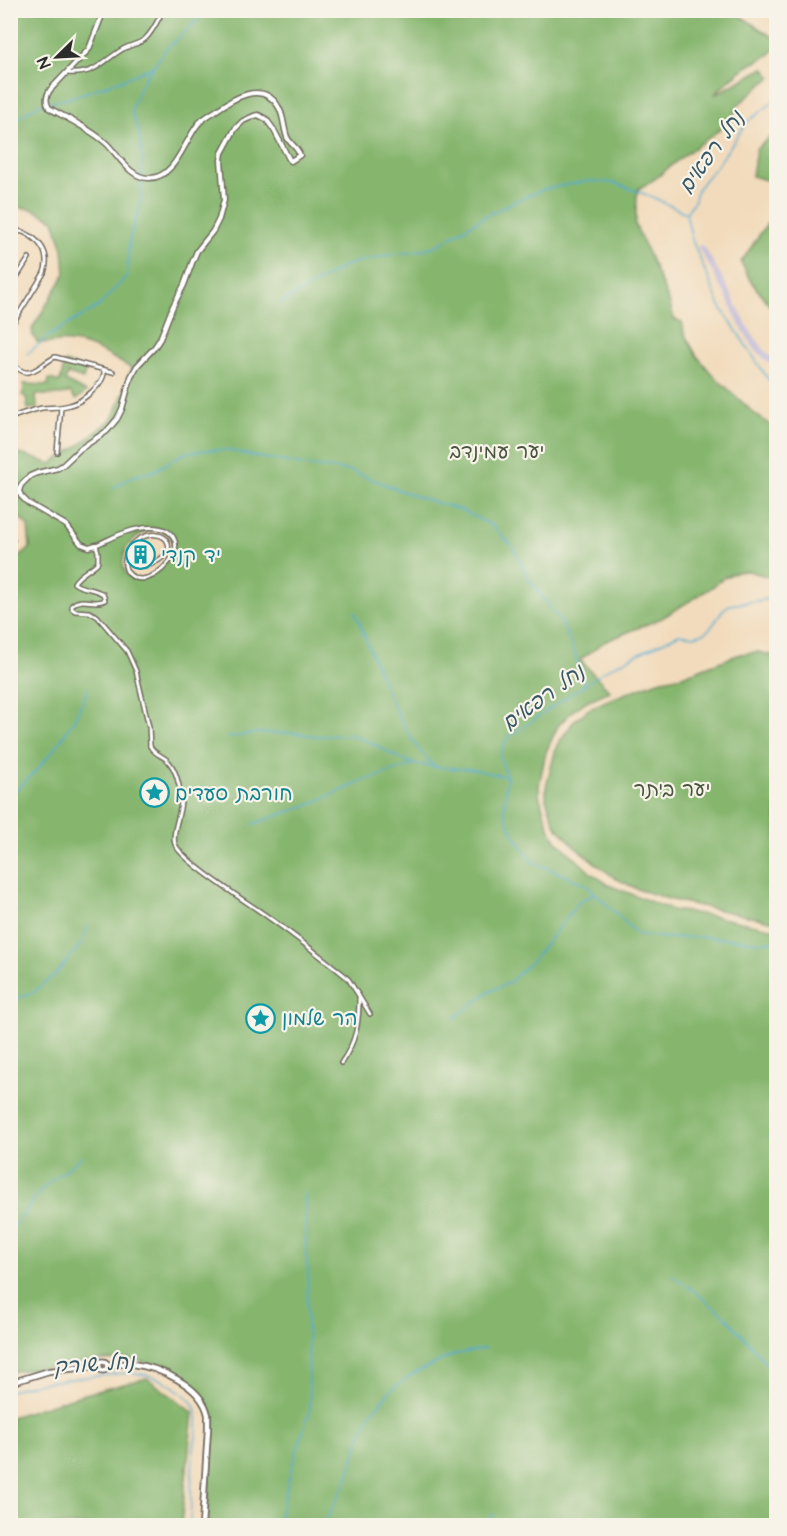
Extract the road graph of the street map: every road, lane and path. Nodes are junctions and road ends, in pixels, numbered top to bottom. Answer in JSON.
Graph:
{"nodes":[{"id":1,"x":104,"y":10,"type":"edge"},
{"id":2,"x":164,"y":10,"type":"edge"},
{"id":3,"x":67,"y":73,"type":"junction"},
{"id":4,"x":10,"y":233,"type":"edge"},
{"id":5,"x":29,"y":258,"type":"dead end"},
{"id":6,"x":10,"y":288,"type":"edge"},
{"id":7,"x":10,"y":328,"type":"edge"},
{"id":8,"x":10,"y":360,"type":"edge"},
{"id":9,"x":104,"y":370,"type":"junction"},
{"id":10,"x":113,"y":372,"type":"dead end"},
{"id":11,"x":61,"y":407,"type":"junction"},
{"id":12,"x":10,"y":418,"type":"edge"},
{"id":13,"x":57,"y":452,"type":"dead end"},
{"id":14,"x":10,"y":486,"type":"edge"},
{"id":15,"x":19,"y":491,"type":"junction"},
{"id":16,"x":10,"y":536,"type":"edge"},
{"id":17,"x":10,"y":545,"type":"edge"},
{"id":18,"x":96,"y":545,"type":"junction"},
{"id":19,"x":146,"y":567,"type":"dead end"},
{"id":20,"x":359,"y":996,"type":"junction"},
{"id":21,"x":370,"y":1014,"type":"dead end"},
{"id":22,"x":341,"y":1063,"type":"dead end"},
{"id":23,"x":10,"y":1383,"type":"edge"},
{"id":24,"x":202,"y":1526,"type":"edge"}],
"edges":[{"from":1,"to":3,"type":"main road"},
{"from":2,"to":3,"type":"street"},
{"from":3,"to":15,"type":"main road"},
{"from":4,"to":7,"type":"street"},
{"from":5,"to":6,"type":"street"},
{"from":8,"to":9,"type":"street"},
{"from":9,"to":10,"type":"street"},
{"from":9,"to":11,"type":"street"},
{"from":11,"to":12,"type":"street"},
{"from":11,"to":13,"type":"street"},
{"from":14,"to":15,"type":"street"},
{"from":15,"to":18,"type":"main road"},
{"from":16,"to":17,"type":"street"},
{"from":18,"to":19,"type":"street"},
{"from":18,"to":20,"type":"street"},
{"from":20,"to":21,"type":"street"},
{"from":20,"to":22,"type":"street"},
{"from":23,"to":24,"type":"main road"}]}
